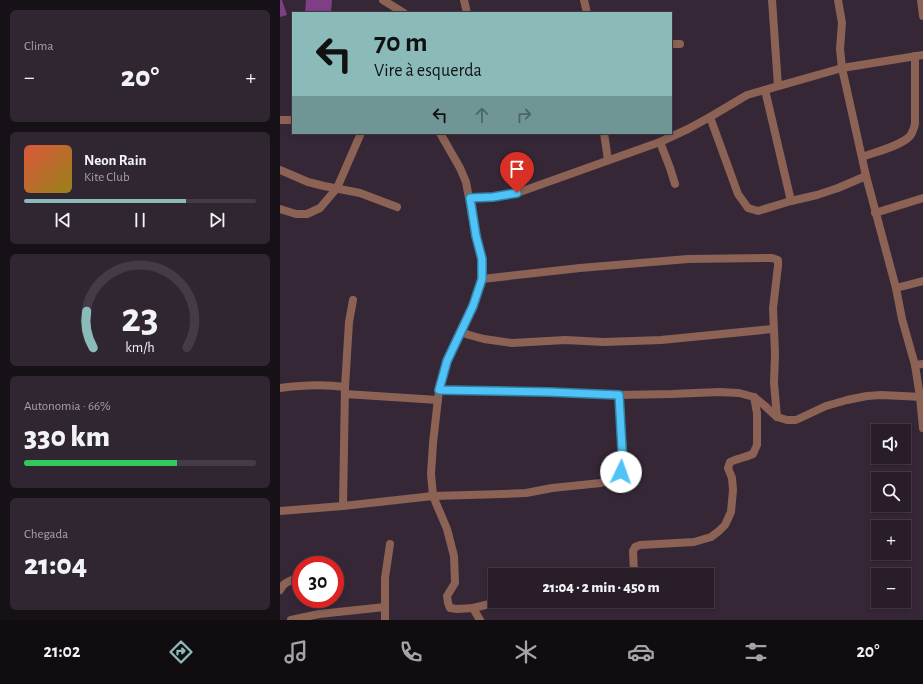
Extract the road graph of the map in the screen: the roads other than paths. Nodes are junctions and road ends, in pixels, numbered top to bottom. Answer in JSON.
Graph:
{"nodes":[{"id":1,"x":384,"y":0,"type":"edge"},
{"id":2,"x":464,"y":0,"type":"edge"},
{"id":3,"x":584,"y":0,"type":"edge"},
{"id":4,"x":772,"y":0,"type":"edge"},
{"id":5,"x":838,"y":0,"type":"edge"},
{"id":6,"x":921,"y":0,"type":"edge"},
{"id":7,"x":402,"y":12,"type":"edge"},
{"id":8,"x":467,"y":12,"type":"edge"},
{"id":9,"x":587,"y":12,"type":"edge"},
{"id":10,"x":923,"y":16,"type":"edge"},
{"id":11,"x":672,"y":44,"type":"edge"},
{"id":12,"x":680,"y":44,"type":"dead end"},
{"id":13,"x":919,"y":55,"type":"edge"},
{"id":14,"x":842,"y":68,"type":"junction"},
{"id":15,"x":778,"y":86,"type":"junction"},
{"id":16,"x":766,"y":90,"type":"junction"},
{"id":17,"x":710,"y":117,"type":"junction"},
{"id":18,"x":280,"y":120,"type":"edge"},
{"id":19,"x":292,"y":120,"type":"edge"},
{"id":20,"x":361,"y":134,"type":"edge"},
{"id":21,"x":441,"y":134,"type":"edge"},
{"id":22,"x":604,"y":134,"type":"edge"},
{"id":23,"x":660,"y":142,"type":"junction"},
{"id":24,"x":862,"y":157,"type":"junction"},
{"id":25,"x":608,"y":160,"type":"junction"},
{"id":26,"x":280,"y":170,"type":"edge"},
{"id":27,"x":866,"y":176,"type":"junction"},
{"id":28,"x":675,"y":184,"type":"dead end"},
{"id":29,"x":337,"y":188,"type":"junction"},
{"id":30,"x":470,"y":198,"type":"junction"},
{"id":31,"x":923,"y":198,"type":"edge"},
{"id":32,"x":791,"y":201,"type":"junction"},
{"id":33,"x":397,"y":207,"type":"dead end"},
{"id":34,"x":280,"y":209,"type":"edge"},
{"id":35,"x":875,"y":213,"type":"junction"},
{"id":36,"x":482,"y":279,"type":"junction"},
{"id":37,"x":923,"y":281,"type":"edge"},
{"id":38,"x":896,"y":288,"type":"junction"},
{"id":39,"x":353,"y":300,"type":"dead end"},
{"id":40,"x":773,"y":329,"type":"junction"},
{"id":41,"x":460,"y":332,"type":"junction"},
{"id":42,"x":919,"y":364,"type":"edge"},
{"id":43,"x":280,"y":388,"type":"edge"},
{"id":44,"x":345,"y":390,"type":"junction"},
{"id":45,"x":439,"y":390,"type":"junction"},
{"id":46,"x":619,"y":395,"type":"junction"},
{"id":47,"x":754,"y":397,"type":"junction"},
{"id":48,"x":922,"y":397,"type":"edge"},
{"id":49,"x":438,"y":400,"type":"junction"},
{"id":50,"x":777,"y":417,"type":"junction"},
{"id":51,"x":923,"y":428,"type":"edge"},
{"id":52,"x":434,"y":496,"type":"junction"},
{"id":53,"x":343,"y":506,"type":"junction"},
{"id":54,"x":280,"y":511,"type":"edge"},
{"id":55,"x":390,"y":544,"type":"dead end"},
{"id":56,"x":634,"y":568,"type":"edge"},
{"id":57,"x":292,"y":580,"type":"edge"},
{"id":58,"x":280,"y":590,"type":"edge"},
{"id":59,"x":488,"y":604,"type":"edge"},
{"id":60,"x":385,"y":607,"type":"junction"},
{"id":61,"x":473,"y":608,"type":"junction"},
{"id":62,"x":292,"y":620,"type":"edge"},
{"id":63,"x":385,"y":620,"type":"edge"},
{"id":64,"x":480,"y":620,"type":"edge"}],
"edges":[{"from":1,"to":7,"type":"street"},
{"from":2,"to":8,"type":"street"},
{"from":3,"to":9,"type":"street"},
{"from":4,"to":15,"type":"street"},
{"from":5,"to":14,"type":"street"},
{"from":6,"to":10,"type":"street"},
{"from":11,"to":12,"type":"street"},
{"from":13,"to":14,"type":"street"},
{"from":13,"to":24,"type":"street"},
{"from":14,"to":15,"type":"street"},
{"from":14,"to":24,"type":"street"},
{"from":15,"to":16,"type":"street"},
{"from":16,"to":17,"type":"street"},
{"from":16,"to":32,"type":"street"},
{"from":17,"to":23,"type":"street"},
{"from":17,"to":32,"type":"street"},
{"from":18,"to":19,"type":"street"},
{"from":20,"to":29,"type":"street"},
{"from":21,"to":30,"type":"street"},
{"from":22,"to":25,"type":"street"},
{"from":23,"to":25,"type":"street"},
{"from":23,"to":28,"type":"street"},
{"from":24,"to":27,"type":"street"},
{"from":25,"to":30,"type":"street"},
{"from":26,"to":29,"type":"street"},
{"from":27,"to":32,"type":"street"},
{"from":27,"to":35,"type":"street"},
{"from":29,"to":33,"type":"street"},
{"from":29,"to":34,"type":"street"},
{"from":30,"to":36,"type":"street"},
{"from":31,"to":35,"type":"street"},
{"from":35,"to":38,"type":"street"},
{"from":36,"to":40,"type":"street"},
{"from":36,"to":41,"type":"street"},
{"from":37,"to":38,"type":"street"},
{"from":38,"to":42,"type":"street"},
{"from":39,"to":44,"type":"street"},
{"from":40,"to":41,"type":"street"},
{"from":40,"to":50,"type":"street"},
{"from":41,"to":45,"type":"street"},
{"from":42,"to":48,"type":"street"},
{"from":43,"to":44,"type":"street"},
{"from":44,"to":49,"type":"street"},
{"from":44,"to":53,"type":"street"},
{"from":45,"to":46,"type":"street"},
{"from":45,"to":49,"type":"street"},
{"from":46,"to":47,"type":"street"},
{"from":46,"to":52,"type":"street"},
{"from":47,"to":50,"type":"street"},
{"from":47,"to":56,"type":"street"},
{"from":48,"to":50,"type":"street"},
{"from":48,"to":51,"type":"street"},
{"from":49,"to":52,"type":"street"},
{"from":52,"to":53,"type":"street"},
{"from":52,"to":61,"type":"street"},
{"from":53,"to":54,"type":"street"},
{"from":55,"to":60,"type":"street"},
{"from":57,"to":58,"type":"street"},
{"from":59,"to":61,"type":"street"},
{"from":60,"to":62,"type":"street"},
{"from":60,"to":63,"type":"street"},
{"from":61,"to":64,"type":"street"}]}
